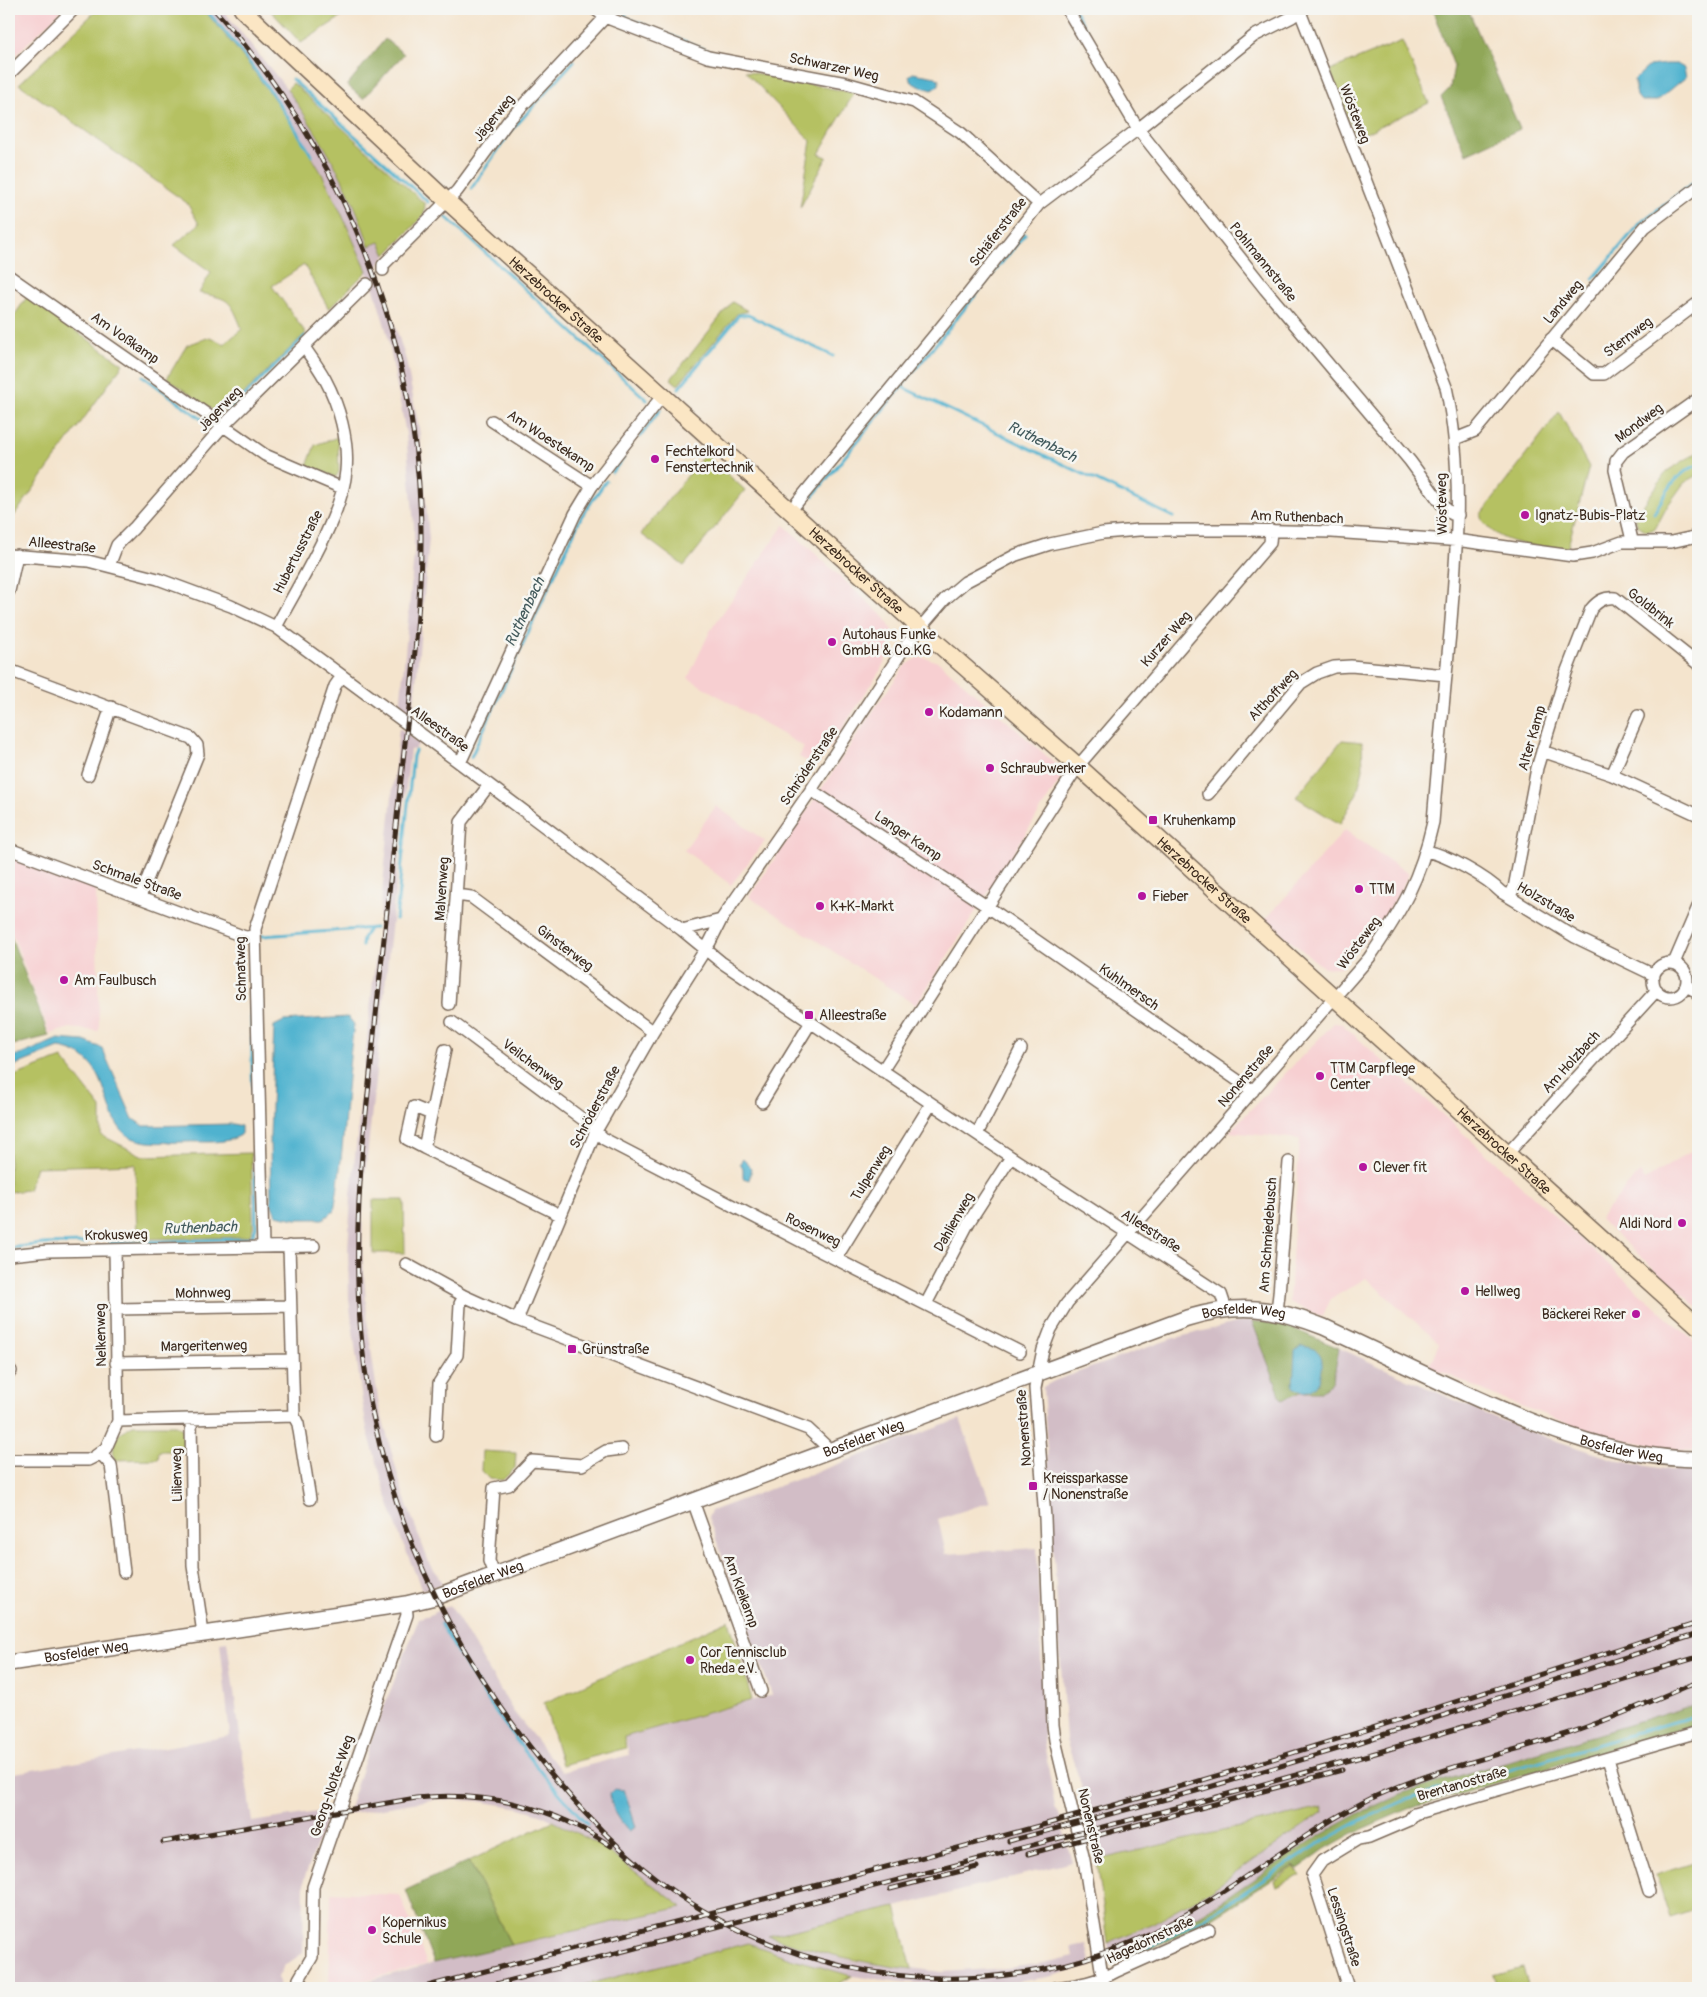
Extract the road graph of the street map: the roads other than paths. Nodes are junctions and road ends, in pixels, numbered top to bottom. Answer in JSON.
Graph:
{"nodes":[{"id":1,"x":74,"y":9,"type":"edge"},
{"id":2,"x":242,"y":9,"type":"edge"},
{"id":3,"x":595,"y":9,"type":"edge"},
{"id":4,"x":1067,"y":9,"type":"edge"},
{"id":5,"x":1301,"y":10,"type":"edge"},
{"id":6,"x":609,"y":13,"type":"edge"},
{"id":7,"x":9,"y":74,"type":"edge"},
{"id":8,"x":1138,"y":129,"type":"junction"},
{"id":9,"x":1698,"y":187,"type":"edge"},
{"id":10,"x":447,"y":201,"type":"junction"},
{"id":11,"x":1039,"y":204,"type":"junction"},
{"id":12,"x":383,"y":270,"type":"dead end"},
{"id":13,"x":9,"y":276,"type":"edge"},
{"id":14,"x":367,"y":284,"type":"dead end"},
{"id":15,"x":1698,"y":302,"type":"edge"},
{"id":16,"x":1551,"y":339,"type":"junction"},
{"id":17,"x":304,"y":347,"type":"junction"},
{"id":18,"x":663,"y":395,"type":"junction"},
{"id":19,"x":1698,"y":399,"type":"edge"},
{"id":20,"x":492,"y":421,"type":"dead end"},
{"id":21,"x":223,"y":426,"type":"junction"},
{"id":22,"x":1456,"y":439,"type":"junction"},
{"id":23,"x":592,"y":486,"type":"junction"},
{"id":24,"x":342,"y":488,"type":"junction"},
{"id":25,"x":790,"y":511,"type":"junction"},
{"id":26,"x":1458,"y":515,"type":"junction"},
{"id":27,"x":1271,"y":530,"type":"junction"},
{"id":28,"x":1698,"y":536,"type":"edge"},
{"id":29,"x":1632,"y":540,"type":"junction"},
{"id":30,"x":1458,"y":541,"type":"junction"},
{"id":31,"x":13,"y":555,"type":"edge"},
{"id":32,"x":109,"y":566,"type":"junction"},
{"id":33,"x":9,"y":591,"type":"edge"},
{"id":34,"x":1607,"y":597,"type":"joint"},
{"id":35,"x":276,"y":627,"type":"junction"},
{"id":36,"x":920,"y":628,"type":"junction"},
{"id":37,"x":1698,"y":664,"type":"edge"},
{"id":38,"x":9,"y":670,"type":"edge"},
{"id":39,"x":1446,"y":675,"type":"junction"},
{"id":40,"x":342,"y":676,"type":"junction"},
{"id":41,"x":111,"y":707,"type":"junction"},
{"id":42,"x":1638,"y":716,"type":"dead end"},
{"id":43,"x":1542,"y":751,"type":"junction"},
{"id":44,"x":460,"y":763,"type":"junction"},
{"id":45,"x":1078,"y":766,"type":"junction"},
{"id":46,"x":88,"y":775,"type":"dead end"},
{"id":47,"x":1612,"y":775,"type":"junction"},
{"id":48,"x":489,"y":785,"type":"junction"},
{"id":49,"x":811,"y":790,"type":"junction"},
{"id":50,"x":1208,"y":794,"type":"dead end"},
{"id":51,"x":1698,"y":814,"type":"edge"},
{"id":52,"x":9,"y":849,"type":"edge"},
{"id":53,"x":1426,"y":851,"type":"junction"},
{"id":54,"x":456,"y":895,"type":"junction"},
{"id":55,"x":140,"y":897,"type":"junction"},
{"id":56,"x":1509,"y":897,"type":"junction"},
{"id":57,"x":988,"y":907,"type":"junction"},
{"id":58,"x":1698,"y":907,"type":"edge"},
{"id":59,"x":722,"y":920,"type":"junction"},
{"id":60,"x":682,"y":930,"type":"junction"},
{"id":61,"x":255,"y":936,"type":"junction"},
{"id":62,"x":706,"y":950,"type":"junction"},
{"id":63,"x":1674,"y":963,"type":"junction"},
{"id":64,"x":1654,"y":975,"type":"junction"},
{"id":65,"x":1691,"y":981,"type":"edge"},
{"id":66,"x":1657,"y":990,"type":"junction"},
{"id":67,"x":1698,"y":995,"type":"edge"},
{"id":68,"x":1334,"y":998,"type":"junction"},
{"id":69,"x":449,"y":1004,"type":"dead end"},
{"id":70,"x":452,"y":1022,"type":"dead end"},
{"id":71,"x":811,"y":1022,"type":"junction"},
{"id":72,"x":653,"y":1032,"type":"junction"},
{"id":73,"x":1021,"y":1049,"type":"dead end"},
{"id":74,"x":444,"y":1050,"type":"dead end"},
{"id":75,"x":882,"y":1071,"type":"junction"},
{"id":76,"x":1252,"y":1091,"type":"junction"},
{"id":77,"x":762,"y":1102,"type":"dead end"},
{"id":78,"x":932,"y":1104,"type":"junction"},
{"id":79,"x":431,"y":1114,"type":"junction"},
{"id":80,"x":596,"y":1131,"type":"junction"},
{"id":81,"x":977,"y":1134,"type":"junction"},
{"id":82,"x":424,"y":1148,"type":"junction"},
{"id":83,"x":1508,"y":1153,"type":"junction"},
{"id":84,"x":1011,"y":1157,"type":"junction"},
{"id":85,"x":1289,"y":1162,"type":"dead end"},
{"id":86,"x":560,"y":1215,"type":"junction"},
{"id":87,"x":1128,"y":1234,"type":"junction"},
{"id":88,"x":289,"y":1246,"type":"junction"},
{"id":89,"x":314,"y":1246,"type":"dead end"},
{"id":90,"x":263,"y":1247,"type":"junction"},
{"id":91,"x":115,"y":1250,"type":"junction"},
{"id":92,"x":9,"y":1255,"type":"edge"},
{"id":93,"x":836,"y":1258,"type":"junction"},
{"id":94,"x":406,"y":1264,"type":"dead end"},
{"id":95,"x":464,"y":1296,"type":"junction"},
{"id":96,"x":926,"y":1304,"type":"junction"},
{"id":97,"x":290,"y":1306,"type":"junction"},
{"id":98,"x":1226,"y":1309,"type":"junction"},
{"id":99,"x":116,"y":1310,"type":"junction"},
{"id":100,"x":1276,"y":1311,"type":"junction"},
{"id":101,"x":517,"y":1320,"type":"junction"},
{"id":102,"x":1698,"y":1326,"type":"edge"},
{"id":103,"x":1020,"y":1352,"type":"dead end"},
{"id":104,"x":292,"y":1360,"type":"junction"},
{"id":105,"x":116,"y":1363,"type":"junction"},
{"id":106,"x":1038,"y":1373,"type":"junction"},
{"id":107,"x":294,"y":1416,"type":"junction"},
{"id":108,"x":191,"y":1419,"type":"junction"},
{"id":109,"x":118,"y":1421,"type":"junction"},
{"id":110,"x":436,"y":1436,"type":"dead end"},
{"id":111,"x":622,"y":1448,"type":"dead end"},
{"id":112,"x":828,"y":1450,"type":"junction"},
{"id":113,"x":101,"y":1454,"type":"junction"},
{"id":114,"x":1698,"y":1459,"type":"edge"},
{"id":115,"x":9,"y":1460,"type":"edge"},
{"id":116,"x":310,"y":1499,"type":"dead end"},
{"id":117,"x":693,"y":1501,"type":"junction"},
{"id":118,"x":124,"y":1572,"type":"dead end"},
{"id":119,"x":494,"y":1574,"type":"junction"},
{"id":120,"x":406,"y":1604,"type":"junction"},
{"id":121,"x":203,"y":1633,"type":"junction"},
{"id":122,"x":9,"y":1663,"type":"edge"},
{"id":123,"x":761,"y":1691,"type":"dead end"},
{"id":124,"x":1698,"y":1732,"type":"edge"},
{"id":125,"x":1608,"y":1758,"type":"junction"},
{"id":126,"x":1312,"y":1875,"type":"joint"},
{"id":127,"x":1649,"y":1891,"type":"dead end"},
{"id":128,"x":1209,"y":1930,"type":"dead end"},
{"id":129,"x":302,"y":1983,"type":"edge"},
{"id":130,"x":1103,"y":1984,"type":"edge"},
{"id":131,"x":1055,"y":1988,"type":"edge"},
{"id":132,"x":1348,"y":1988,"type":"edge"}],
"edges":[{"from":1,"to":7,"type":"street"},
{"from":2,"to":10,"type":"main road","name":"Herzebrocker Straße"},
{"from":3,"to":6,"type":"street","name":"Schwarzer Weg"},
{"from":4,"to":8,"type":"street","name":"Pohlmannstraße"},
{"from":5,"to":8,"type":"street","name":"Schäferstraße"},
{"from":5,"to":22,"type":"street","name":"Wösteweg"},
{"from":6,"to":10,"type":"street","name":"Jägerweg"},
{"from":6,"to":11,"type":"street","name":"Schwarzer Weg"},
{"from":8,"to":11,"type":"street","name":"Schäferstraße"},
{"from":8,"to":26,"type":"street","name":"Pohlmannstraße"},
{"from":9,"to":16,"type":"street","name":"Landweg"},
{"from":10,"to":12,"type":"street","name":"Jägerweg"},
{"from":10,"to":18,"type":"main road","name":"Herzebrocker Straße"},
{"from":11,"to":25,"type":"street","name":"Schäferstraße"},
{"from":13,"to":21,"type":"street","name":"Am Voßkamp"},
{"from":14,"to":17,"type":"street","name":"Jägerweg"},
{"from":15,"to":16,"type":"street","name":"Sternweg"},
{"from":16,"to":22,"type":"street","name":"Landweg"},
{"from":17,"to":21,"type":"street","name":"Jägerweg"},
{"from":17,"to":24,"type":"street","name":"Hubertusstraße"},
{"from":18,"to":23,"type":"street","name":"Am Woestekamp"},
{"from":18,"to":25,"type":"main road","name":"Herzebrocker Straße"},
{"from":19,"to":29,"type":"street","name":"Mondweg"},
{"from":20,"to":23,"type":"street","name":"Am Woestekamp"},
{"from":21,"to":24,"type":"street"},
{"from":21,"to":32,"type":"street","name":"Jägerweg"},
{"from":22,"to":26,"type":"street","name":"Wösteweg"},
{"from":23,"to":44,"type":"street","name":"Am Woestekamp"},
{"from":24,"to":35,"type":"street","name":"Hubertusstraße"},
{"from":25,"to":36,"type":"main road","name":"Herzebrocker Straße"},
{"from":26,"to":30,"type":"street","name":"Wösteweg"},
{"from":27,"to":30,"type":"street","name":"Am Ruthenbach"},
{"from":27,"to":36,"type":"street","name":"Am Ruthenbach"},
{"from":27,"to":45,"type":"street","name":"Kurzer Weg"},
{"from":28,"to":29,"type":"street","name":"Am Ruthenbach"},
{"from":29,"to":30,"type":"street","name":"Am Ruthenbach"},
{"from":30,"to":39,"type":"street","name":"Wösteweg"},
{"from":31,"to":32,"type":"street","name":"Alleestraße"},
{"from":31,"to":33,"type":"street"},
{"from":32,"to":35,"type":"street","name":"Alleestraße"},
{"from":34,"to":37,"type":"street","name":"Goldbrink"},
{"from":34,"to":43,"type":"street","name":"Alter Kamp"},
{"from":35,"to":40,"type":"street","name":"Alleestraße"},
{"from":36,"to":45,"type":"main road","name":"Herzebrocker Straße"},
{"from":36,"to":49,"type":"street","name":"Schröderstraße"},
{"from":38,"to":41,"type":"street"},
{"from":39,"to":50,"type":"street","name":"Althoffweg"},
{"from":39,"to":53,"type":"street","name":"Wösteweg"},
{"from":40,"to":44,"type":"street","name":"Alleestraße"},
{"from":40,"to":61,"type":"street","name":"Schnatweg"},
{"from":41,"to":46,"type":"street"},
{"from":41,"to":55,"type":"street"},
{"from":42,"to":47,"type":"street"},
{"from":43,"to":47,"type":"street"},
{"from":43,"to":56,"type":"street","name":"Alter Kamp"},
{"from":44,"to":48,"type":"street","name":"Alleestraße"},
{"from":45,"to":57,"type":"street"},
{"from":45,"to":68,"type":"main road","name":"Herzebrocker Straße"},
{"from":47,"to":51,"type":"street"},
{"from":48,"to":54,"type":"street","name":"Malvenweg"},
{"from":48,"to":60,"type":"street","name":"Alleestraße"},
{"from":49,"to":57,"type":"street","name":"Langer Kamp"},
{"from":49,"to":59,"type":"street","name":"Schröderstraße"},
{"from":52,"to":55,"type":"street","name":"Schmale Straße"},
{"from":53,"to":56,"type":"street","name":"Holzstraße"},
{"from":53,"to":68,"type":"street","name":"Wösteweg"},
{"from":54,"to":69,"type":"street","name":"Malvenweg"},
{"from":54,"to":72,"type":"street","name":"Ginsterweg"},
{"from":55,"to":61,"type":"street","name":"Schmale Straße"},
{"from":56,"to":64,"type":"street","name":"Holzstraße"},
{"from":57,"to":75,"type":"street"},
{"from":57,"to":76,"type":"street","name":"Kuhlmersch"},
{"from":58,"to":63,"type":"street"},
{"from":59,"to":60,"type":"street"},
{"from":59,"to":62,"type":"street","name":"Schröderstraße"},
{"from":60,"to":62,"type":"street","name":"Alleestraße"},
{"from":61,"to":90,"type":"street","name":"Schnatweg"},
{"from":62,"to":71,"type":"street","name":"Alleestraße"},
{"from":62,"to":72,"type":"street","name":"Schröderstraße"},
{"from":63,"to":64,"type":"street"},
{"from":63,"to":65,"type":"street"},
{"from":64,"to":66,"type":"street"},
{"from":65,"to":66,"type":"street"},
{"from":65,"to":67,"type":"street"},
{"from":66,"to":83,"type":"street","name":"Am Holzbach"},
{"from":68,"to":76,"type":"street","name":"Nonenstraße"},
{"from":68,"to":83,"type":"main road","name":"Herzebrocker Straße"},
{"from":70,"to":80,"type":"street","name":"Veilchenweg"},
{"from":71,"to":75,"type":"street","name":"Alleestraße"},
{"from":71,"to":77,"type":"street"},
{"from":72,"to":80,"type":"street","name":"Schröderstraße"},
{"from":73,"to":81,"type":"street"},
{"from":74,"to":79,"type":"street"},
{"from":75,"to":78,"type":"street","name":"Alleestraße"},
{"from":76,"to":87,"type":"street","name":"Nonenstraße"},
{"from":78,"to":81,"type":"street","name":"Alleestraße"},
{"from":78,"to":93,"type":"street","name":"Tulpenweg"},
{"from":79,"to":82,"type":"street"},
{"from":79,"to":82,"type":"street"},
{"from":80,"to":86,"type":"street","name":"Schröderstraße"},
{"from":80,"to":93,"type":"street","name":"Rosenweg"},
{"from":81,"to":84,"type":"street","name":"Alleestraße"},
{"from":82,"to":86,"type":"street"},
{"from":83,"to":102,"type":"main road","name":"Herzebrocker Straße"},
{"from":84,"to":87,"type":"street","name":"Alleestraße"},
{"from":84,"to":96,"type":"street","name":"Dahlienweg"},
{"from":85,"to":100,"type":"street","name":"Am Schmiedebusch"},
{"from":86,"to":101,"type":"street","name":"Schröderstraße"},
{"from":87,"to":98,"type":"street","name":"Alleestraße"},
{"from":87,"to":106,"type":"street","name":"Nonenstraße"},
{"from":88,"to":89,"type":"street","name":"Krokusweg"},
{"from":88,"to":90,"type":"street","name":"Krokusweg"},
{"from":88,"to":97,"type":"street"},
{"from":90,"to":91,"type":"street","name":"Krokusweg"},
{"from":91,"to":92,"type":"street","name":"Krokusweg"},
{"from":91,"to":99,"type":"street","name":"Nelkenweg"},
{"from":93,"to":96,"type":"street","name":"Rosenweg"},
{"from":94,"to":95,"type":"street"},
{"from":95,"to":101,"type":"street"},
{"from":95,"to":110,"type":"street"},
{"from":96,"to":103,"type":"street","name":"Rosenweg"},
{"from":97,"to":99,"type":"street","name":"Mohnweg"},
{"from":97,"to":104,"type":"street"},
{"from":98,"to":100,"type":"street","name":"Bosfelder Weg"},
{"from":98,"to":106,"type":"street","name":"Bosfelder Weg"},
{"from":99,"to":105,"type":"street","name":"Nelkenweg"},
{"from":100,"to":114,"type":"street","name":"Bosfelder Weg"},
{"from":101,"to":112,"type":"street"},
{"from":104,"to":105,"type":"street","name":"Margeritenweg"},
{"from":104,"to":107,"type":"street"},
{"from":105,"to":109,"type":"street","name":"Nelkenweg"},
{"from":106,"to":112,"type":"street","name":"Bosfelder Weg"},
{"from":106,"to":130,"type":"street","name":"Nonenstraße"},
{"from":107,"to":108,"type":"street"},
{"from":107,"to":116,"type":"street"},
{"from":108,"to":109,"type":"street"},
{"from":108,"to":121,"type":"street","name":"Lilienweg"},
{"from":109,"to":113,"type":"street","name":"Nelkenweg"},
{"from":111,"to":119,"type":"street"},
{"from":112,"to":117,"type":"street","name":"Bosfelder Weg"},
{"from":113,"to":115,"type":"street"},
{"from":113,"to":118,"type":"street"},
{"from":117,"to":119,"type":"street","name":"Bosfelder Weg"},
{"from":117,"to":123,"type":"street","name":"Am Kleikamp"},
{"from":119,"to":120,"type":"street","name":"Bosfelder Weg"},
{"from":120,"to":121,"type":"street","name":"Bosfelder Weg"},
{"from":120,"to":129,"type":"street","name":"Georg-Nolte-Weg"},
{"from":121,"to":122,"type":"street","name":"Bosfelder Weg"},
{"from":124,"to":125,"type":"street","name":"Brentanostraße"},
{"from":125,"to":126,"type":"street","name":"Brentanostraße"},
{"from":125,"to":127,"type":"street"},
{"from":126,"to":132,"type":"street","name":"Lessingstraße"},
{"from":128,"to":130,"type":"street","name":"Hagedornstraße"},
{"from":130,"to":131,"type":"street","name":"Hagedornstraße"}]}
